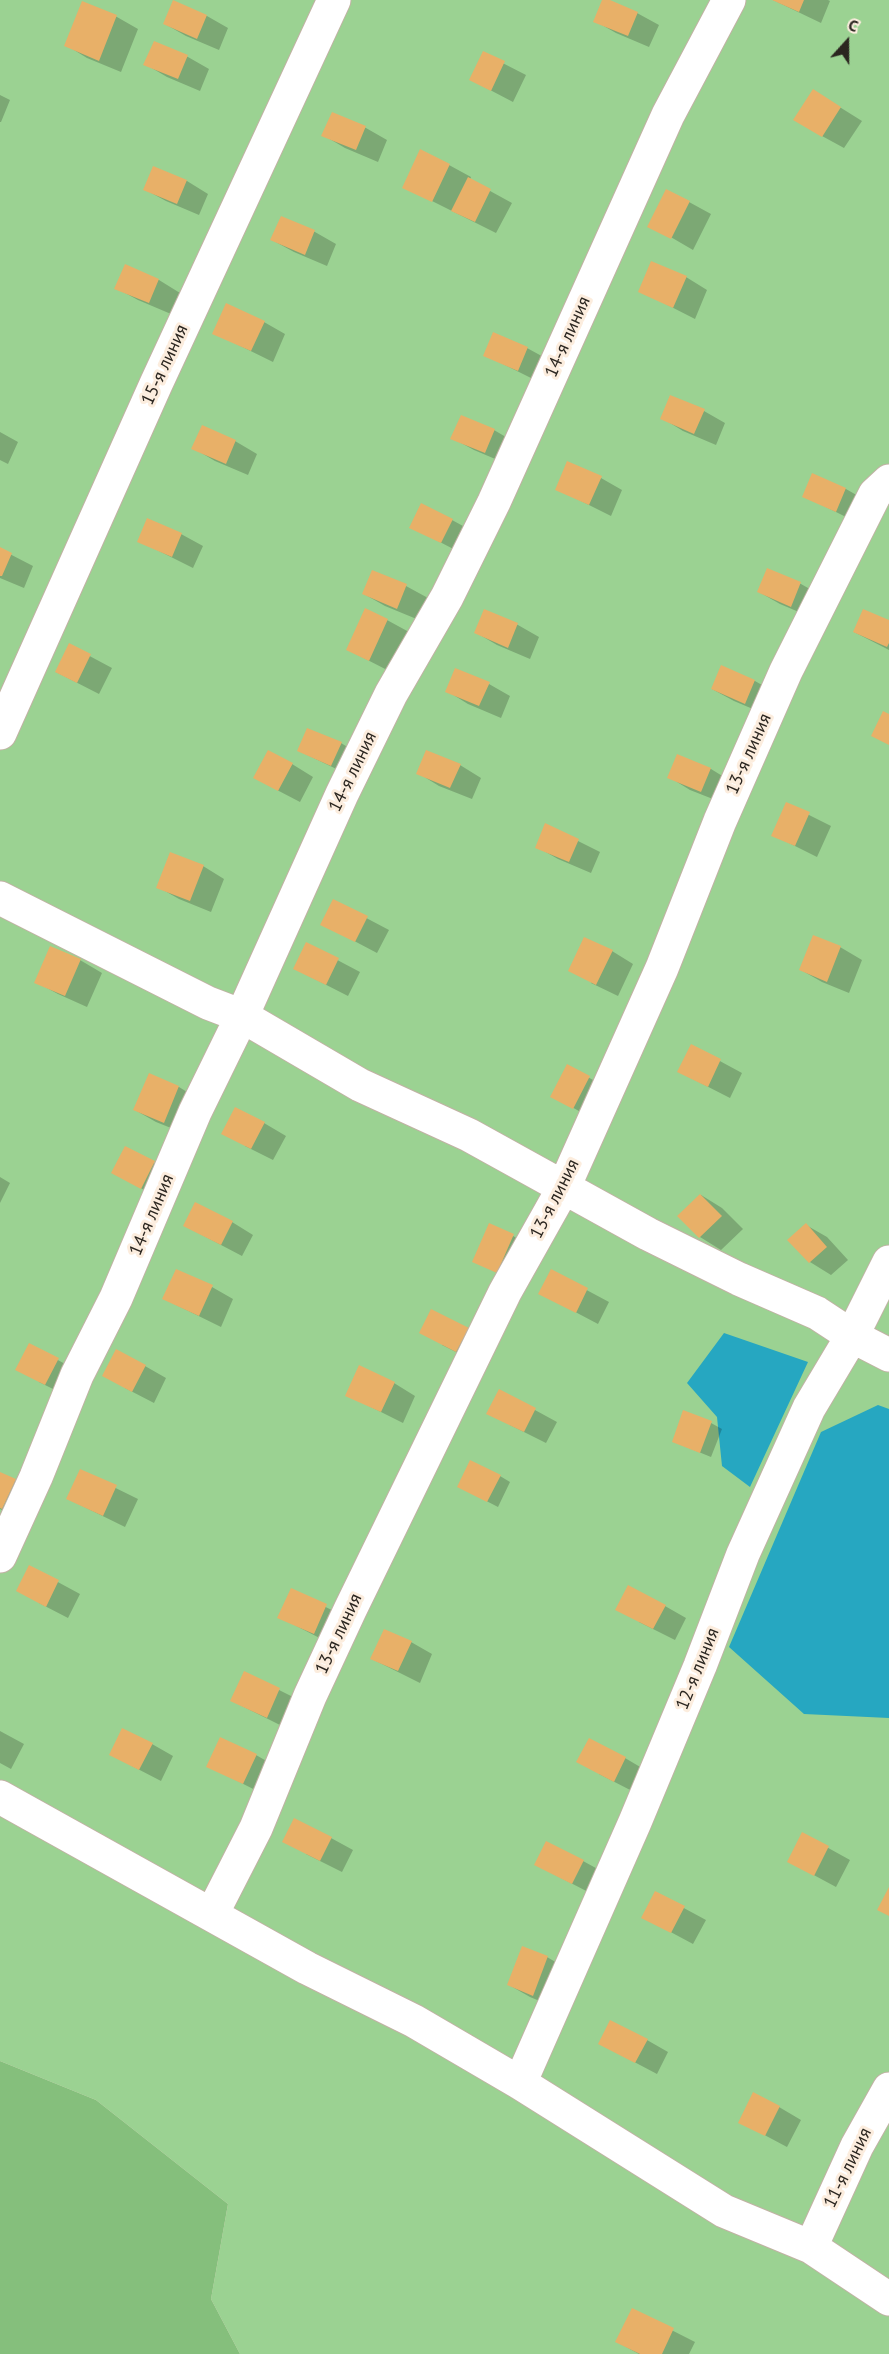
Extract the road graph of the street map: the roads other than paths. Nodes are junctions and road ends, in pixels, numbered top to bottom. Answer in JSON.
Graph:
{"nodes":[{"id":1,"x":334,"y":0,"type":"edge"},
{"id":2,"x":729,"y":0,"type":"edge"},
{"id":3,"x":889,"y":481,"type":"edge"},
{"id":4,"x":0,"y":733,"type":"edge"},
{"id":5,"x":0,"y":898,"type":"edge"},
{"id":6,"x":242,"y":1016,"type":"junction"},
{"id":7,"x":564,"y":1186,"type":"junction"},
{"id":8,"x":889,"y":1262,"type":"edge"},
{"id":9,"x":852,"y":1336,"type":"junction"},
{"id":10,"x":889,"y":1355,"type":"edge"},
{"id":11,"x":0,"y":1556,"type":"edge"},
{"id":12,"x":0,"y":1797,"type":"edge"},
{"id":13,"x":212,"y":1914,"type":"junction"},
{"id":14,"x":520,"y":2083,"type":"junction"},
{"id":15,"x":889,"y":2089,"type":"edge"},
{"id":16,"x":811,"y":2247,"type":"junction"},
{"id":17,"x":889,"y":2299,"type":"edge"}],
"edges":[{"from":1,"to":4,"type":"street","name":"15-я линия"},
{"from":2,"to":6,"type":"street","name":"14-я линия"},
{"from":3,"to":7,"type":"street","name":"13-я линия"},
{"from":5,"to":6,"type":"street"},
{"from":6,"to":7,"type":"street"},
{"from":6,"to":11,"type":"street","name":"14-я линия"},
{"from":7,"to":9,"type":"street"},
{"from":7,"to":13,"type":"street","name":"13-я линия"},
{"from":8,"to":9,"type":"street","name":"12-я линия"},
{"from":9,"to":10,"type":"street"},
{"from":9,"to":14,"type":"street","name":"12-я линия"},
{"from":12,"to":13,"type":"street"},
{"from":13,"to":14,"type":"street"},
{"from":14,"to":16,"type":"street"},
{"from":15,"to":16,"type":"street","name":"11-я линия"},
{"from":16,"to":17,"type":"street"}]}
